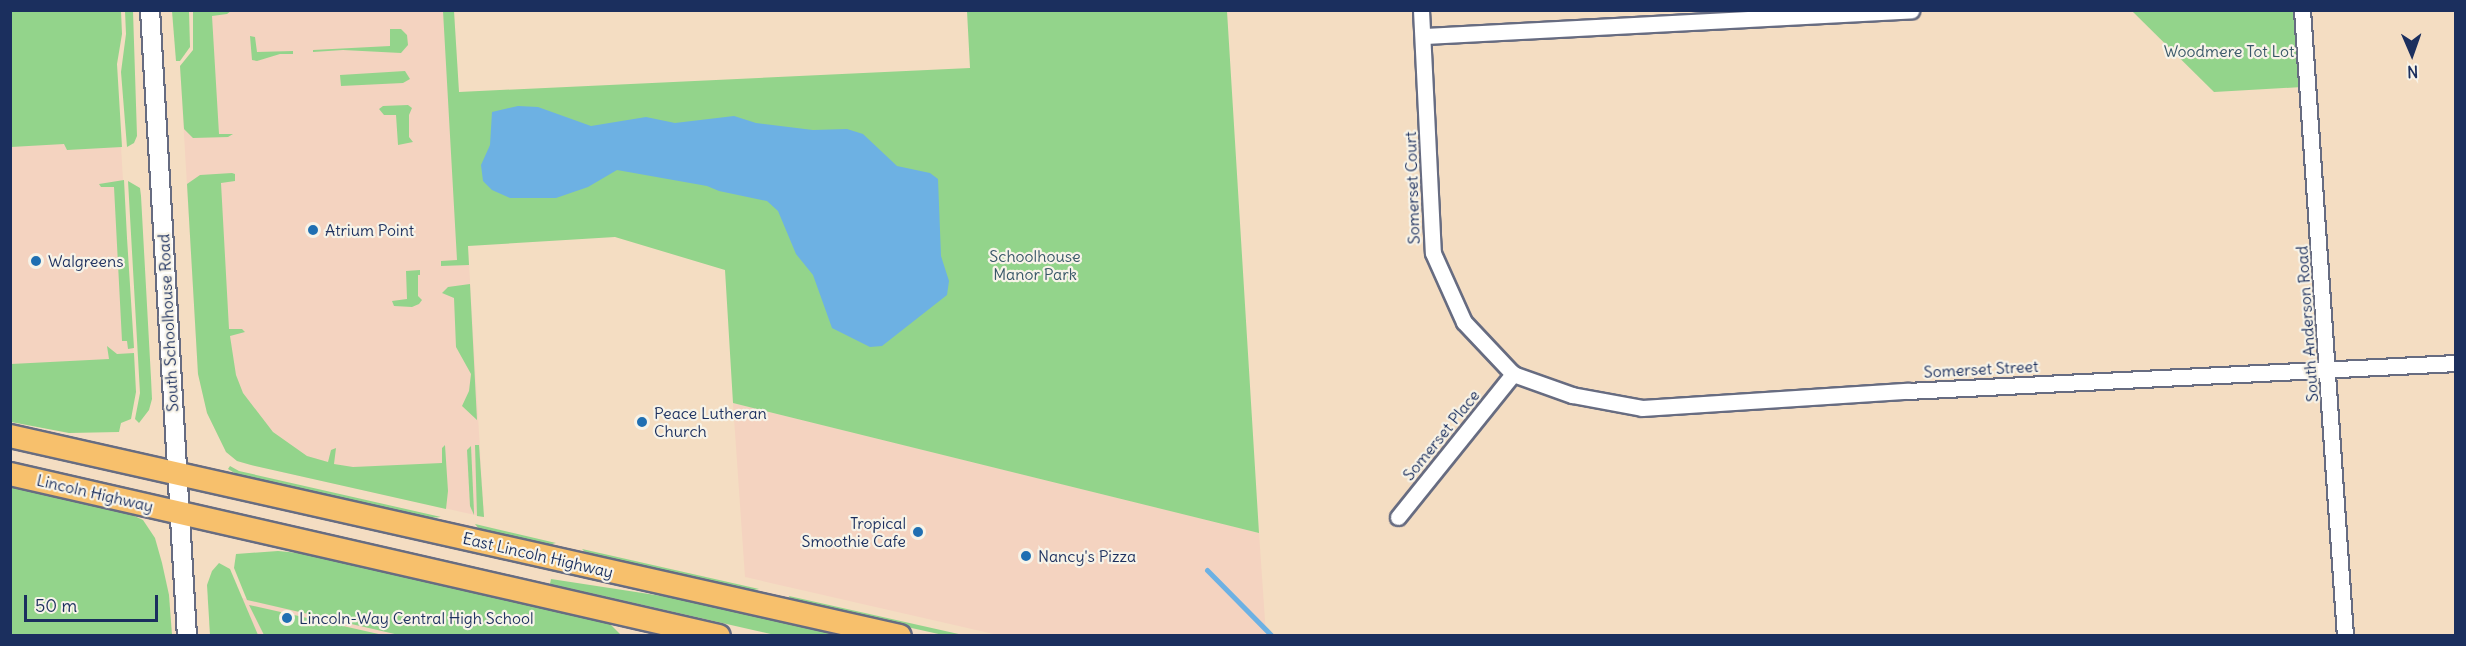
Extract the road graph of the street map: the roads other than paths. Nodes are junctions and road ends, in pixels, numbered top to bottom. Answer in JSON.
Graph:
{"nodes":[{"id":1,"x":150,"y":10,"type":"edge"},
{"id":2,"x":1422,"y":10,"type":"edge"},
{"id":3,"x":1911,"y":10,"type":"edge"},
{"id":4,"x":2302,"y":10,"type":"edge"},
{"id":5,"x":1423,"y":36,"type":"junction"},
{"id":6,"x":2456,"y":363,"type":"edge"},
{"id":7,"x":2329,"y":370,"type":"junction"},
{"id":8,"x":1512,"y":374,"type":"junction"},
{"id":9,"x":10,"y":436,"type":"edge"},
{"id":10,"x":10,"y":474,"type":"edge"},
{"id":11,"x":177,"y":474,"type":"junction"},
{"id":12,"x":179,"y":512,"type":"junction"},
{"id":13,"x":1398,"y":517,"type":"dead end"},
{"id":14,"x":186,"y":636,"type":"edge"},
{"id":15,"x":719,"y":636,"type":"edge"},
{"id":16,"x":900,"y":636,"type":"edge"},
{"id":17,"x":2345,"y":636,"type":"edge"}],
"edges":[{"from":1,"to":11,"type":"street","name":"South Schoolhouse Road"},
{"from":2,"to":5,"type":"street","name":"Somerset Court"},
{"from":3,"to":5,"type":"street"},
{"from":4,"to":7,"type":"street","name":"South Anderson Road"},
{"from":5,"to":8,"type":"street","name":"Somerset Court"},
{"from":6,"to":7,"type":"street","name":"Somerset Street"},
{"from":7,"to":8,"type":"street","name":"Somerset Street"},
{"from":7,"to":17,"type":"street","name":"South Anderson Road"},
{"from":8,"to":13,"type":"street","name":"Somerset Place"},
{"from":9,"to":11,"type":"main road"},
{"from":10,"to":12,"type":"main road","name":"Lincoln Highway"},
{"from":11,"to":12,"type":"street","name":"South Schoolhouse Road"},
{"from":11,"to":16,"type":"main road","name":"East Lincoln Highway"},
{"from":12,"to":14,"type":"street","name":"South Schoolhouse Road"},
{"from":12,"to":15,"type":"main road"}]}
